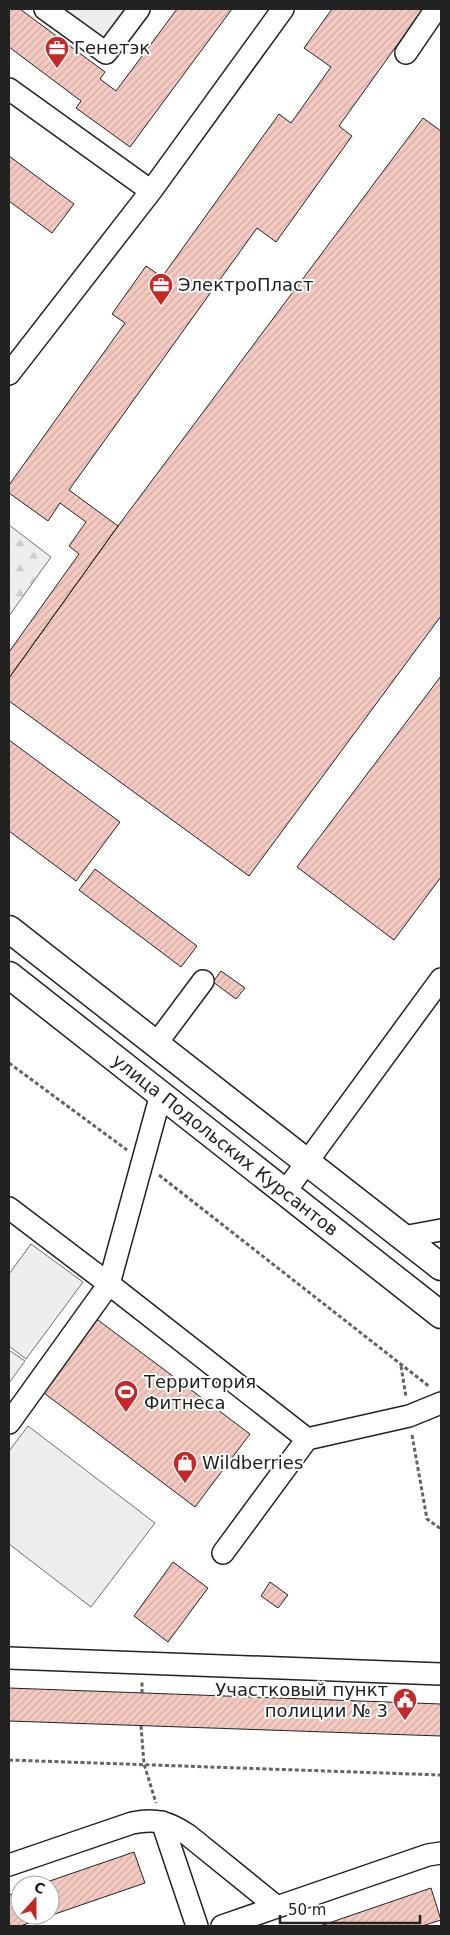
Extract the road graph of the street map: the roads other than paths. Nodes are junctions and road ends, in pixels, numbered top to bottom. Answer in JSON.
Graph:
{"nodes":[{"id":1,"x":45,"y":9,"type":"edge"},
{"id":2,"x":139,"y":9,"type":"edge"},
{"id":3,"x":283,"y":9,"type":"edge"},
{"id":4,"x":436,"y":9,"type":"edge"},
{"id":5,"x":406,"y":53,"type":"dead end"},
{"id":6,"x":9,"y":89,"type":"edge"},
{"id":7,"x":151,"y":191,"type":"junction"},
{"id":8,"x":9,"y":374,"type":"edge"},
{"id":9,"x":9,"y":929,"type":"edge"},
{"id":10,"x":9,"y":975,"type":"edge"},
{"id":11,"x":441,"y":979,"type":"edge"},
{"id":12,"x":203,"y":980,"type":"dead end"},
{"id":13,"x":156,"y":1044,"type":"junction"},
{"id":14,"x":161,"y":1094,"type":"junction"},
{"id":15,"x":307,"y":1162,"type":"junction"},
{"id":16,"x":285,"y":1192,"type":"junction"},
{"id":17,"x":9,"y":1208,"type":"edge"},
{"id":18,"x":441,"y":1230,"type":"edge"},
{"id":19,"x":403,"y":1237,"type":"junction"},
{"id":20,"x":441,"y":1267,"type":"edge"},
{"id":21,"x":109,"y":1284,"type":"junction"},
{"id":22,"x":441,"y":1315,"type":"edge"},
{"id":23,"x":438,"y":1397,"type":"edge"},
{"id":24,"x":9,"y":1423,"type":"edge"},
{"id":25,"x":307,"y":1439,"type":"junction"},
{"id":26,"x":223,"y":1553,"type":"dead end"},
{"id":27,"x":9,"y":1658,"type":"edge"},
{"id":28,"x":441,"y":1674,"type":"edge"},
{"id":29,"x":162,"y":1822,"type":"junction"},
{"id":30,"x":441,"y":1853,"type":"edge"},
{"id":31,"x":9,"y":1866,"type":"edge"},
{"id":32,"x":277,"y":1907,"type":"junction"},
{"id":33,"x":197,"y":1926,"type":"edge"},
{"id":34,"x":222,"y":1926,"type":"edge"}],
"edges":[{"from":1,"to":2,"type":"street"},
{"from":3,"to":7,"type":"street"},
{"from":4,"to":5,"type":"street"},
{"from":6,"to":7,"type":"street"},
{"from":7,"to":8,"type":"street"},
{"from":9,"to":13,"type":"main road","name":"улица Подольских Курсантов"},
{"from":10,"to":14,"type":"main road","name":"улица Подольских Курсантов"},
{"from":11,"to":15,"type":"street"},
{"from":12,"to":13,"type":"street"},
{"from":13,"to":15,"type":"main road","name":"улица Подольских Курсантов"},
{"from":14,"to":16,"type":"main road","name":"улица Подольских Курсантов"},
{"from":14,"to":21,"type":"street"},
{"from":15,"to":16,"type":"street"},
{"from":15,"to":19,"type":"main road","name":"улица Подольских Курсантов"},
{"from":16,"to":22,"type":"main road","name":"улица Подольских Курсантов"},
{"from":17,"to":21,"type":"street"},
{"from":18,"to":19,"type":"street"},
{"from":19,"to":20,"type":"main road","name":"улица Подольских Курсантов"},
{"from":21,"to":24,"type":"street"},
{"from":21,"to":25,"type":"street"},
{"from":23,"to":25,"type":"street"},
{"from":25,"to":26,"type":"street"},
{"from":27,"to":28,"type":"street"},
{"from":29,"to":31,"type":"street"},
{"from":29,"to":32,"type":"street"},
{"from":29,"to":33,"type":"street"},
{"from":30,"to":32,"type":"street"},
{"from":32,"to":34,"type":"street"}]}
